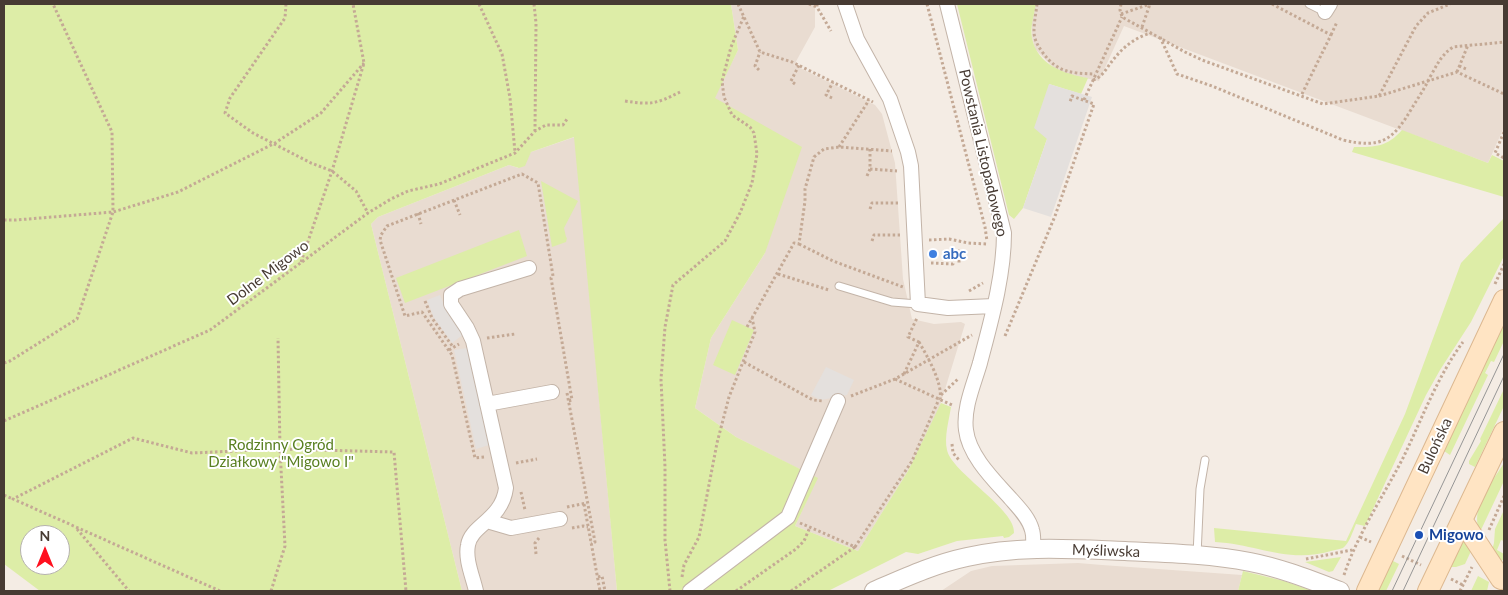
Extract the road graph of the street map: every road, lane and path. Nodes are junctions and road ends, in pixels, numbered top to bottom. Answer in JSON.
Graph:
{"nodes":[{"id":1,"x":52,"y":4,"type":"edge"},
{"id":2,"x":286,"y":4,"type":"edge"},
{"id":3,"x":353,"y":4,"type":"edge"},
{"id":4,"x":479,"y":4,"type":"edge"},
{"id":5,"x":534,"y":4,"type":"edge"},
{"id":6,"x":738,"y":4,"type":"edge"},
{"id":7,"x":809,"y":4,"type":"edge"},
{"id":8,"x":845,"y":4,"type":"edge"},
{"id":9,"x":928,"y":4,"type":"edge"},
{"id":10,"x":947,"y":4,"type":"edge"},
{"id":11,"x":1038,"y":4,"type":"edge"},
{"id":12,"x":1121,"y":4,"type":"edge"},
{"id":13,"x":1150,"y":4,"type":"edge"},
{"id":14,"x":1272,"y":4,"type":"edge"},
{"id":15,"x":1309,"y":4,"type":"edge"},
{"id":16,"x":1450,"y":4,"type":"edge"},
{"id":17,"x":817,"y":5,"type":"edge"},
{"id":18,"x":1328,"y":8,"type":"edge"},
{"id":19,"x":1122,"y":15,"type":"junction"},
{"id":20,"x":744,"y":16,"type":"junction"},
{"id":21,"x":1142,"y":27,"type":"junction"},
{"id":22,"x":831,"y":31,"type":"dead end"},
{"id":23,"x":1152,"y":33,"type":"junction"},
{"id":24,"x":1160,"y":37,"type":"junction"},
{"id":25,"x":1504,"y":42,"type":"edge"},
{"id":26,"x":1468,"y":45,"type":"junction"},
{"id":27,"x":760,"y":52,"type":"junction"},
{"id":28,"x":364,"y":63,"type":"junction"},
{"id":29,"x":799,"y":65,"type":"junction"},
{"id":30,"x":1459,"y":66,"type":"junction"},
{"id":31,"x":1466,"y":69,"type":"dead end"},
{"id":32,"x":759,"y":70,"type":"dead end"},
{"id":33,"x":1457,"y":72,"type":"junction"},
{"id":34,"x":1095,"y":74,"type":"junction"},
{"id":35,"x":1093,"y":80,"type":"junction"},
{"id":36,"x":1429,"y":80,"type":"junction"},
{"id":37,"x":832,"y":82,"type":"junction"},
{"id":38,"x":795,"y":84,"type":"dead end"},
{"id":39,"x":680,"y":92,"type":"dead end"},
{"id":40,"x":1504,"y":94,"type":"edge"},
{"id":41,"x":1301,"y":96,"type":"junction"},
{"id":42,"x":1379,"y":96,"type":"junction"},
{"id":43,"x":832,"y":98,"type":"dead end"},
{"id":44,"x":1084,"y":100,"type":"junction"},
{"id":45,"x":625,"y":101,"type":"dead end"},
{"id":46,"x":1070,"y":102,"type":"dead end"},
{"id":47,"x":567,"y":119,"type":"dead end"},
{"id":48,"x":535,"y":131,"type":"junction"},
{"id":49,"x":1504,"y":132,"type":"edge"},
{"id":50,"x":276,"y":143,"type":"junction"},
{"id":51,"x":838,"y":147,"type":"junction"},
{"id":52,"x":870,"y":149,"type":"junction"},
{"id":53,"x":894,"y":151,"type":"dead end"},
{"id":54,"x":516,"y":153,"type":"junction"},
{"id":55,"x":1504,"y":158,"type":"edge"},
{"id":56,"x":870,"y":169,"type":"junction"},
{"id":57,"x":332,"y":171,"type":"junction"},
{"id":58,"x":898,"y":171,"type":"dead end"},
{"id":59,"x":867,"y":176,"type":"dead end"},
{"id":60,"x":454,"y":200,"type":"junction"},
{"id":61,"x":901,"y":203,"type":"dead end"},
{"id":62,"x":870,"y":209,"type":"dead end"},
{"id":63,"x":113,"y":212,"type":"junction"},
{"id":64,"x":368,"y":213,"type":"junction"},
{"id":65,"x":418,"y":214,"type":"junction"},
{"id":66,"x":460,"y":215,"type":"dead end"},
{"id":67,"x":4,"y":220,"type":"edge"},
{"id":68,"x":422,"y":224,"type":"dead end"},
{"id":69,"x":903,"y":235,"type":"dead end"},
{"id":70,"x":872,"y":241,"type":"dead end"},
{"id":71,"x":799,"y":244,"type":"junction"},
{"id":72,"x":987,"y":244,"type":"junction"},
{"id":73,"x":927,"y":248,"type":"dead end"},
{"id":74,"x":987,"y":252,"type":"dead end"},
{"id":75,"x":927,"y":256,"type":"dead end"},
{"id":76,"x":301,"y":263,"type":"junction"},
{"id":77,"x":959,"y":264,"type":"dead end"},
{"id":78,"x":1504,"y":264,"type":"edge"},
{"id":79,"x":529,"y":268,"type":"dead end"},
{"id":80,"x":987,"y":278,"type":"dead end"},
{"id":81,"x":839,"y":286,"type":"dead end"},
{"id":82,"x":965,"y":293,"type":"dead end"},
{"id":83,"x":1498,"y":294,"type":"edge"},
{"id":84,"x":425,"y":301,"type":"dead end"},
{"id":85,"x":917,"y":305,"type":"junction"},
{"id":86,"x":994,"y":306,"type":"junction"},
{"id":87,"x":752,"y":318,"type":"junction"},
{"id":88,"x":971,"y":326,"type":"dead end"},
{"id":89,"x":747,"y":327,"type":"dead end"},
{"id":90,"x":515,"y":334,"type":"dead end"},
{"id":91,"x":1468,"y":335,"type":"dead end"},
{"id":92,"x":278,"y":338,"type":"dead end"},
{"id":93,"x":1002,"y":341,"type":"dead end"},
{"id":94,"x":919,"y":342,"type":"junction"},
{"id":95,"x":453,"y":347,"type":"dead end"},
{"id":96,"x":489,"y":347,"type":"dead end"},
{"id":97,"x":929,"y":360,"type":"junction"},
{"id":98,"x":744,"y":362,"type":"junction"},
{"id":99,"x":4,"y":363,"type":"edge"},
{"id":100,"x":904,"y":374,"type":"junction"},
{"id":101,"x":964,"y":374,"type":"dead end"},
{"id":102,"x":895,"y":379,"type":"junction"},
{"id":103,"x":552,"y":392,"type":"dead end"},
{"id":104,"x":940,"y":398,"type":"junction"},
{"id":105,"x":838,"y":401,"type":"junction"},
{"id":106,"x":487,"y":404,"type":"junction"},
{"id":107,"x":950,"y":404,"type":"dead end"},
{"id":108,"x":4,"y":421,"type":"edge"},
{"id":109,"x":1504,"y":432,"type":"edge"},
{"id":110,"x":280,"y":449,"type":"junction"},
{"id":111,"x":498,"y":454,"type":"junction"},
{"id":112,"x":537,"y":459,"type":"dead end"},
{"id":113,"x":1205,"y":460,"type":"dead end"},
{"id":114,"x":516,"y":463,"type":"junction"},
{"id":115,"x":518,"y":471,"type":"dead end"},
{"id":116,"x":521,"y":488,"type":"dead end"},
{"id":117,"x":4,"y":495,"type":"edge"},
{"id":118,"x":13,"y":500,"type":"junction"},
{"id":119,"x":586,"y":503,"type":"junction"},
{"id":120,"x":562,"y":513,"type":"joint"},
{"id":121,"x":525,"y":514,"type":"dead end"},
{"id":122,"x":788,"y":518,"type":"junction"},
{"id":123,"x":1462,"y":520,"type":"junction"},
{"id":124,"x":487,"y":521,"type":"junction"},
{"id":125,"x":810,"y":527,"type":"junction"},
{"id":126,"x":77,"y":529,"type":"junction"},
{"id":127,"x":1360,"y":537,"type":"junction"},
{"id":128,"x":855,"y":548,"type":"junction"},
{"id":129,"x":1033,"y":549,"type":"junction"},
{"id":130,"x":1386,"y":549,"type":"junction"},
{"id":131,"x":1352,"y":550,"type":"junction"},
{"id":132,"x":1197,"y":555,"type":"junction"},
{"id":133,"x":1302,"y":560,"type":"dead end"},
{"id":134,"x":1437,"y":573,"type":"junction"},
{"id":135,"x":598,"y":577,"type":"junction"},
{"id":136,"x":1500,"y":581,"type":"edge"},
{"id":137,"x":1342,"y":583,"type":"edge"},
{"id":138,"x":686,"y":588,"type":"edge"},
{"id":139,"x":129,"y":591,"type":"edge"},
{"id":140,"x":220,"y":591,"type":"edge"},
{"id":141,"x":271,"y":591,"type":"edge"},
{"id":142,"x":406,"y":591,"type":"edge"},
{"id":143,"x":476,"y":591,"type":"edge"},
{"id":144,"x":600,"y":591,"type":"edge"},
{"id":145,"x":605,"y":591,"type":"edge"},
{"id":146,"x":670,"y":591,"type":"edge"},
{"id":147,"x":736,"y":591,"type":"edge"},
{"id":148,"x":791,"y":591,"type":"edge"},
{"id":149,"x":874,"y":591,"type":"edge"},
{"id":150,"x":1366,"y":591,"type":"edge"},
{"id":151,"x":1428,"y":591,"type":"edge"},
{"id":152,"x":1462,"y":591,"type":"edge"}],
"edges":[{"from":1,"to":63,"type":"path"},
{"from":2,"to":50,"type":"path"},
{"from":3,"to":28,"type":"path"},
{"from":4,"to":54,"type":"path"},
{"from":5,"to":48,"type":"path"},
{"from":6,"to":20,"type":"path"},
{"from":7,"to":17,"type":"path"},
{"from":8,"to":85,"type":"street"},
{"from":9,"to":72,"type":"path"},
{"from":10,"to":86,"type":"street","name":"Powstania Listopadowego"},
{"from":11,"to":34,"type":"path"},
{"from":12,"to":19,"type":"path"},
{"from":13,"to":19,"type":"path"},
{"from":13,"to":21,"type":"path"},
{"from":14,"to":41,"type":"path"},
{"from":15,"to":18,"type":"lane"},
{"from":16,"to":42,"type":"path"},
{"from":17,"to":22,"type":"path"},
{"from":19,"to":21,"type":"path"},
{"from":19,"to":34,"type":"path"},
{"from":20,"to":27,"type":"path"},
{"from":20,"to":146,"type":"path"},
{"from":21,"to":23,"type":"path"},
{"from":23,"to":24,"type":"path"},
{"from":23,"to":35,"type":"path"},
{"from":24,"to":36,"type":"path"},
{"from":24,"to":41,"type":"path"},
{"from":25,"to":26,"type":"path"},
{"from":26,"to":30,"type":"path"},
{"from":26,"to":36,"type":"path"},
{"from":27,"to":29,"type":"path"},
{"from":27,"to":32,"type":"path"},
{"from":28,"to":50,"type":"path"},
{"from":28,"to":57,"type":"path"},
{"from":29,"to":37,"type":"path"},
{"from":29,"to":38,"type":"path"},
{"from":30,"to":31,"type":"path"},
{"from":30,"to":33,"type":"path"},
{"from":33,"to":36,"type":"path"},
{"from":33,"to":40,"type":"path"},
{"from":34,"to":35,"type":"path"},
{"from":35,"to":44,"type":"path"},
{"from":36,"to":42,"type":"path"},
{"from":37,"to":43,"type":"path"},
{"from":37,"to":51,"type":"path"},
{"from":39,"to":45,"type":"path"},
{"from":41,"to":42,"type":"path"},
{"from":44,"to":46,"type":"path"},
{"from":44,"to":93,"type":"path"},
{"from":47,"to":48,"type":"path"},
{"from":48,"to":54,"type":"path","name":"Dolne Migowo"},
{"from":49,"to":55,"type":"path"},
{"from":50,"to":57,"type":"path"},
{"from":50,"to":63,"type":"path"},
{"from":51,"to":52,"type":"path"},
{"from":51,"to":71,"type":"path"},
{"from":52,"to":53,"type":"path"},
{"from":52,"to":56,"type":"path"},
{"from":54,"to":64,"type":"path","name":"Dolne Migowo"},
{"from":56,"to":58,"type":"path"},
{"from":56,"to":59,"type":"path"},
{"from":57,"to":64,"type":"path"},
{"from":57,"to":76,"type":"path"},
{"from":60,"to":65,"type":"path"},
{"from":60,"to":66,"type":"path"},
{"from":60,"to":119,"type":"path"},
{"from":61,"to":62,"type":"path"},
{"from":63,"to":67,"type":"path"},
{"from":63,"to":99,"type":"path"},
{"from":64,"to":76,"type":"path","name":"Dolne Migowo"},
{"from":65,"to":68,"type":"path"},
{"from":65,"to":111,"type":"path"},
{"from":69,"to":70,"type":"path"},
{"from":71,"to":85,"type":"path"},
{"from":71,"to":87,"type":"path"},
{"from":72,"to":73,"type":"path"},
{"from":72,"to":74,"type":"path"},
{"from":75,"to":77,"type":"path"},
{"from":76,"to":108,"type":"path","name":"Dolne Migowo"},
{"from":78,"to":83,"type":"path"},
{"from":79,"to":106,"type":"street"},
{"from":80,"to":82,"type":"path"},
{"from":81,"to":85,"type":"lane"},
{"from":83,"to":130,"type":"main road","name":"Bulońska"},
{"from":84,"to":95,"type":"path"},
{"from":85,"to":86,"type":"street"},
{"from":85,"to":94,"type":"path"},
{"from":86,"to":129,"type":"street","name":"Powstania Listopadowego"},
{"from":87,"to":89,"type":"path"},
{"from":87,"to":98,"type":"path"},
{"from":88,"to":97,"type":"path"},
{"from":90,"to":96,"type":"path"},
{"from":91,"to":127,"type":"path"},
{"from":92,"to":110,"type":"path"},
{"from":94,"to":97,"type":"path"},
{"from":94,"to":100,"type":"path"},
{"from":97,"to":100,"type":"path"},
{"from":97,"to":104,"type":"path"},
{"from":98,"to":105,"type":"path"},
{"from":98,"to":138,"type":"path"},
{"from":100,"to":102,"type":"path"},
{"from":101,"to":104,"type":"path"},
{"from":102,"to":104,"type":"path"},
{"from":102,"to":105,"type":"path"},
{"from":103,"to":106,"type":"street"},
{"from":104,"to":107,"type":"path"},
{"from":104,"to":128,"type":"path"},
{"from":105,"to":122,"type":"street"},
{"from":106,"to":111,"type":"street"},
{"from":109,"to":123,"type":"main road"},
{"from":110,"to":118,"type":"path"},
{"from":110,"to":141,"type":"path"},
{"from":110,"to":142,"type":"path"},
{"from":111,"to":114,"type":"path"},
{"from":111,"to":124,"type":"street"},
{"from":112,"to":114,"type":"path"},
{"from":113,"to":132,"type":"lane"},
{"from":114,"to":115,"type":"path"},
{"from":116,"to":121,"type":"path"},
{"from":117,"to":118,"type":"path"},
{"from":118,"to":126,"type":"path"},
{"from":119,"to":120,"type":"path"},
{"from":119,"to":135,"type":"path"},
{"from":120,"to":124,"type":"street"},
{"from":122,"to":125,"type":"path"},
{"from":122,"to":138,"type":"street"},
{"from":123,"to":134,"type":"main road"},
{"from":123,"to":136,"type":"main road"},
{"from":124,"to":143,"type":"street"},
{"from":125,"to":128,"type":"path"},
{"from":125,"to":147,"type":"path"},
{"from":126,"to":139,"type":"path"},
{"from":126,"to":140,"type":"path"},
{"from":127,"to":130,"type":"path"},
{"from":127,"to":131,"type":"path"},
{"from":128,"to":148,"type":"path"},
{"from":129,"to":132,"type":"street","name":"Myśliwska"},
{"from":129,"to":149,"type":"street","name":"Myśliwska"},
{"from":130,"to":134,"type":"path"},
{"from":130,"to":150,"type":"main road","name":"Bulońska"},
{"from":131,"to":133,"type":"path"},
{"from":131,"to":137,"type":"path"},
{"from":132,"to":137,"type":"street","name":"Myśliwska"},
{"from":134,"to":151,"type":"main road"},
{"from":134,"to":152,"type":"path"},
{"from":135,"to":144,"type":"path"},
{"from":135,"to":145,"type":"path"}]}
